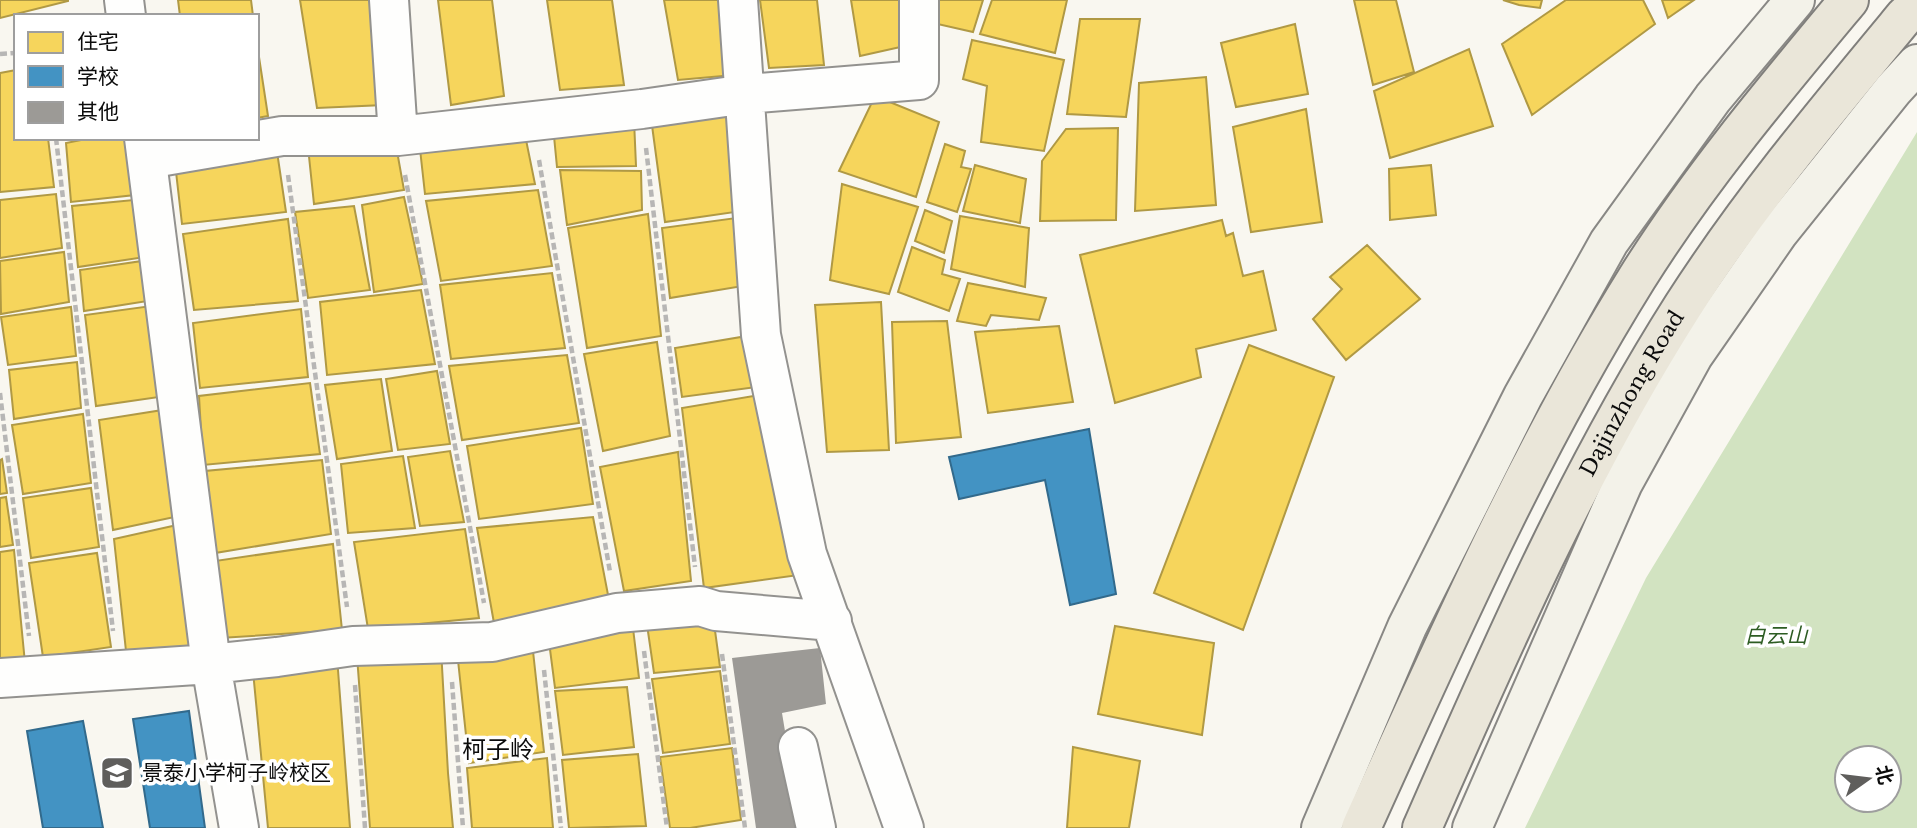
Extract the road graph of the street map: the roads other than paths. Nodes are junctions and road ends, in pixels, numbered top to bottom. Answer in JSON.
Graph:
{"nodes":[{"id":1,"x":389,"y":0,"type":"edge"},
{"id":2,"x":738,"y":0,"type":"edge"},
{"id":3,"x":919,"y":0,"type":"edge"},
{"id":4,"x":1795,"y":0,"type":"edge"},
{"id":5,"x":1849,"y":0,"type":"edge"},
{"id":6,"x":1917,"y":5,"type":"edge"},
{"id":7,"x":1917,"y":64,"type":"edge"},
{"id":8,"x":746,"y":94,"type":"junction"},
{"id":9,"x":398,"y":136,"type":"junction"},
{"id":10,"x":259,"y":138,"type":"edge"},
{"id":11,"x":240,"y":140,"type":"edge"},
{"id":12,"x":145,"y":149,"type":"edge"},
{"id":13,"x":832,"y":621,"type":"junction"},
{"id":14,"x":211,"y":664,"type":"junction"},
{"id":15,"x":17,"y":677,"type":"edge"},
{"id":16,"x":798,"y":747,"type":"dead end"},
{"id":17,"x":239,"y":828,"type":"edge"},
{"id":18,"x":816,"y":828,"type":"edge"},
{"id":19,"x":904,"y":828,"type":"edge"},
{"id":20,"x":1321,"y":828,"type":"edge"},
{"id":21,"x":1361,"y":828,"type":"edge"},
{"id":22,"x":1422,"y":828,"type":"edge"},
{"id":23,"x":1472,"y":828,"type":"edge"}],
"edges":[{"from":1,"to":9,"type":"street"},
{"from":2,"to":8,"type":"street"},
{"from":3,"to":8,"type":"street"},
{"from":4,"to":20,"type":"street"},
{"from":5,"to":21,"type":"main road"},
{"from":6,"to":22,"type":"main road","name":"Dajinzhong Road"},
{"from":7,"to":23,"type":"street"},
{"from":8,"to":9,"type":"street"},
{"from":8,"to":13,"type":"street"},
{"from":9,"to":10,"type":"street"},
{"from":11,"to":12,"type":"street"},
{"from":12,"to":14,"type":"street"},
{"from":13,"to":14,"type":"street"},
{"from":13,"to":19,"type":"street"},
{"from":14,"to":15,"type":"street"},
{"from":14,"to":17,"type":"street"},
{"from":16,"to":18,"type":"street"}]}
